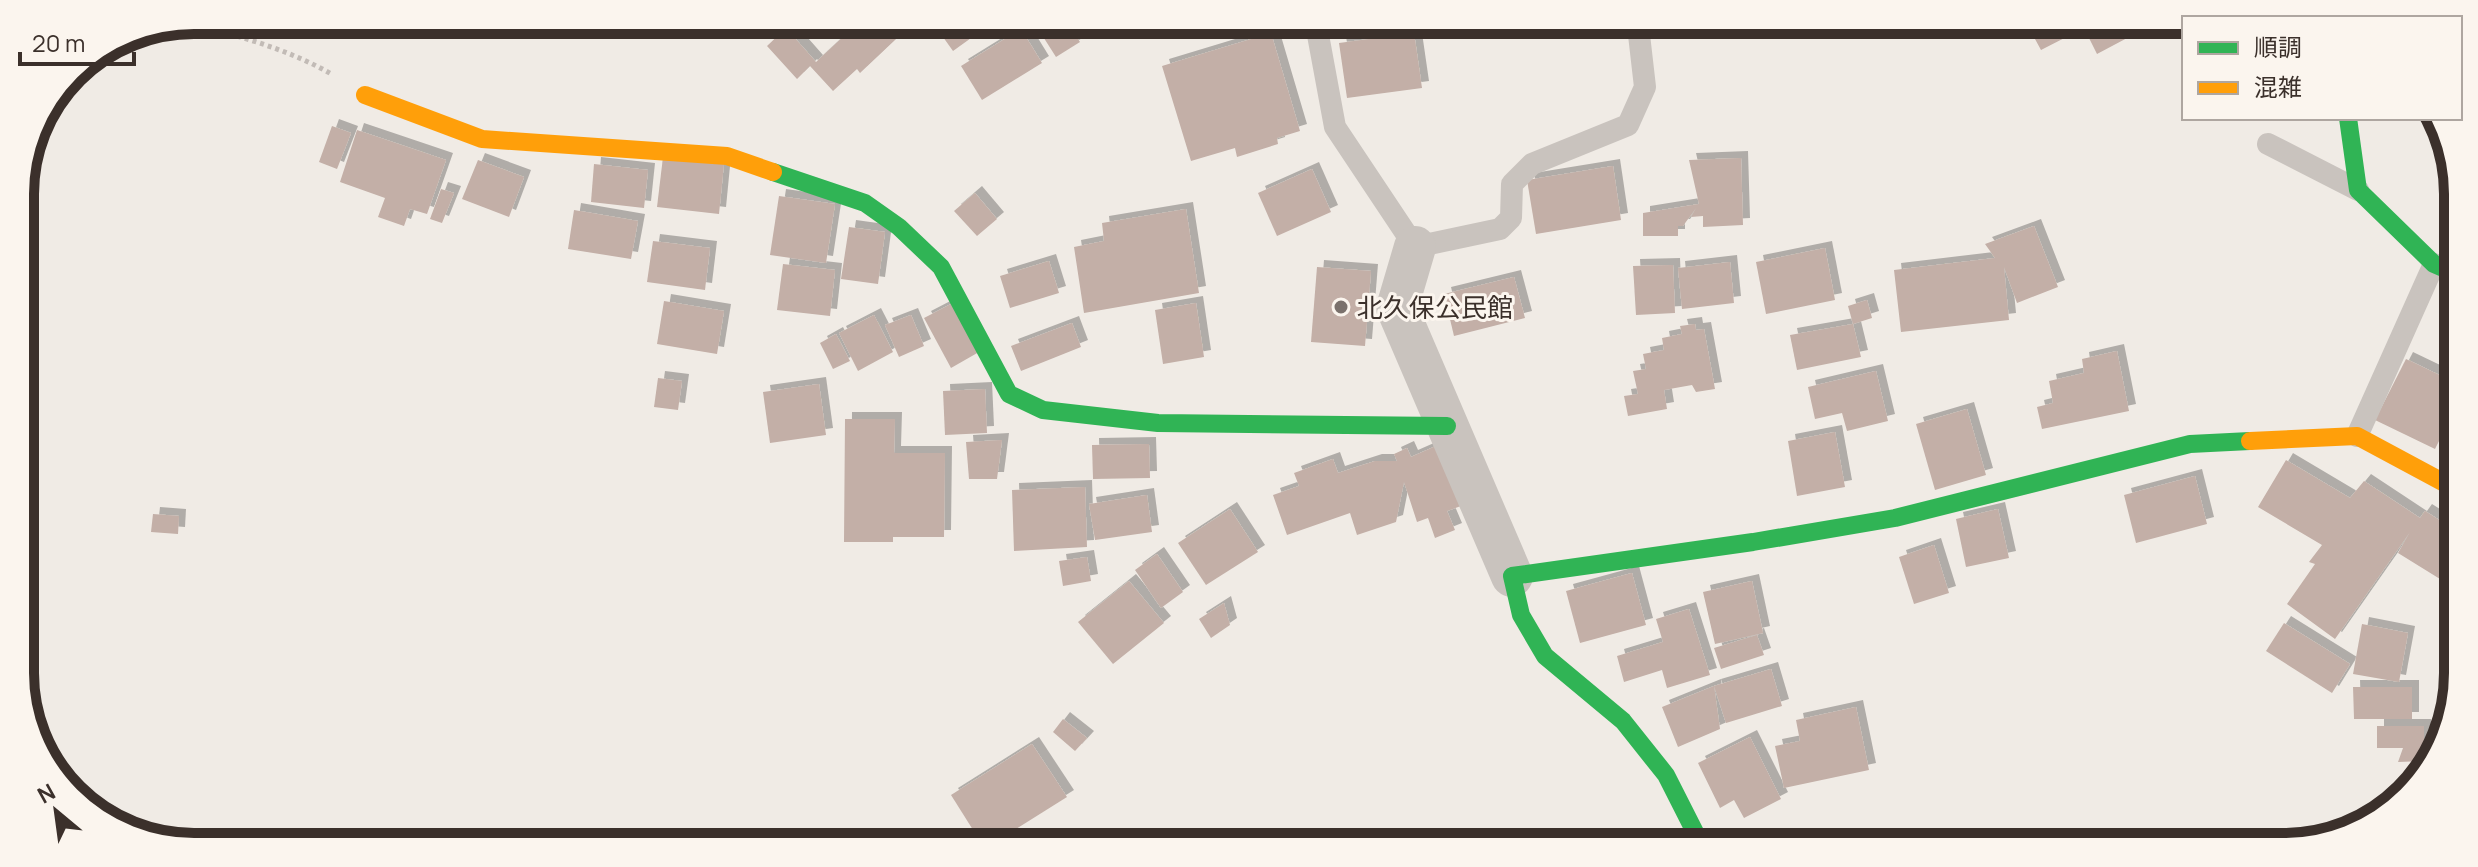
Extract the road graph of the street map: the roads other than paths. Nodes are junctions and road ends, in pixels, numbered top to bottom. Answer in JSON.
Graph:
{"nodes":[{"id":1,"x":1639,"y":34,"type":"edge"},
{"id":2,"x":1318,"y":35,"type":"road end"},
{"id":3,"x":365,"y":95,"type":"road end"},
{"id":4,"x":2348,"y":120,"type":"edge"},
{"id":5,"x":2268,"y":144,"type":"dead end"},
{"id":6,"x":2358,"y":190,"type":"junction"},
{"id":7,"x":1415,"y":247,"type":"junction"},
{"id":8,"x":2444,"y":267,"type":"edge"},
{"id":9,"x":2444,"y":270,"type":"edge"},
{"id":10,"x":1447,"y":426,"type":"junction"},
{"id":11,"x":2357,"y":436,"type":"junction"},
{"id":12,"x":2444,"y":483,"type":"edge"},
{"id":13,"x":1512,"y":576,"type":"junction"},
{"id":14,"x":1695,"y":833,"type":"edge"}],
"edges":[{"from":1,"to":7,"type":"lane"},
{"from":2,"to":7,"type":"lane"},
{"from":3,"to":10,"type":"street"},
{"from":4,"to":6,"type":"street"},
{"from":5,"to":6,"type":"lane"},
{"from":6,"to":8,"type":"street"},
{"from":7,"to":10,"type":"street"},
{"from":9,"to":11,"type":"lane"},
{"from":10,"to":13,"type":"street"},
{"from":11,"to":12,"type":"street"},
{"from":11,"to":13,"type":"street"},
{"from":13,"to":14,"type":"street"}]}
